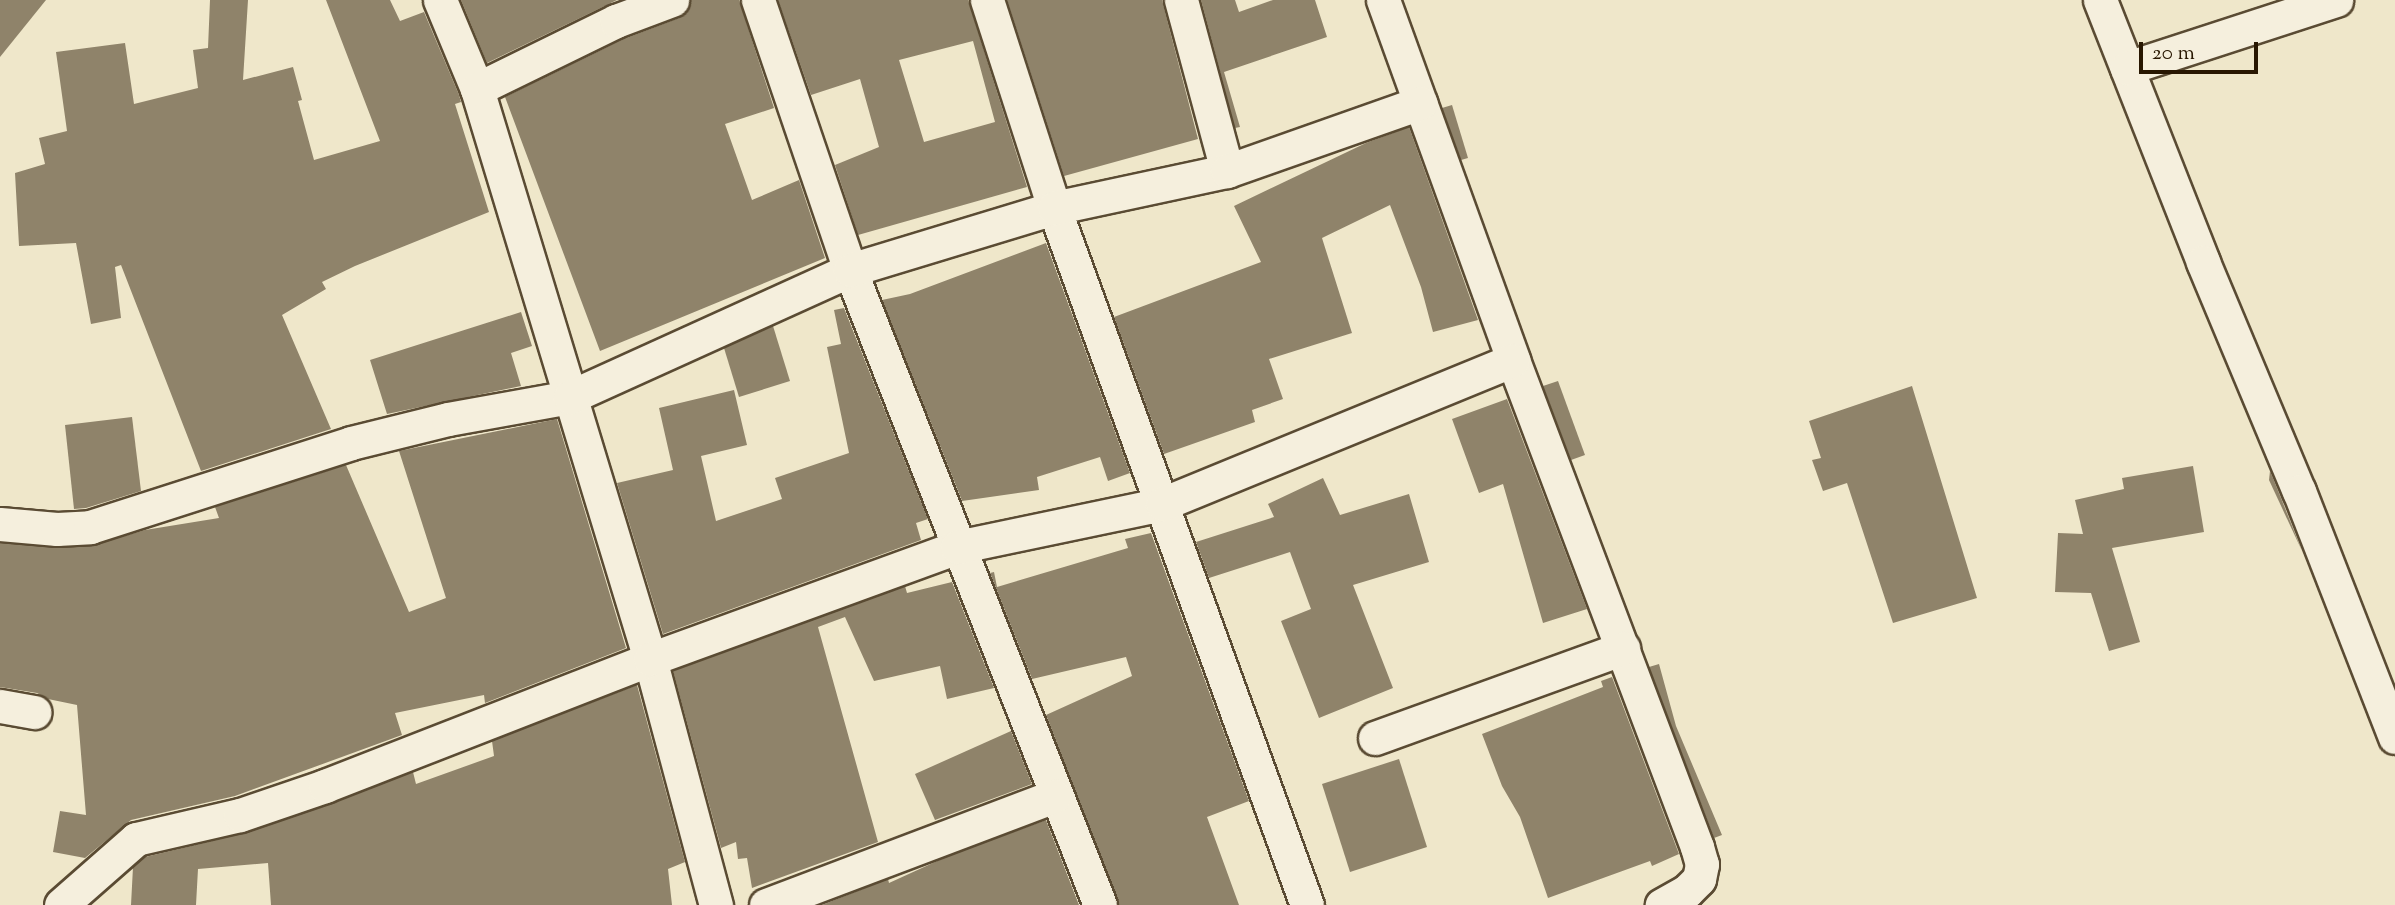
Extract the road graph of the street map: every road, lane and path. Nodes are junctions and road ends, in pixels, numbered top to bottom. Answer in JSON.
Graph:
{"nodes":[{"id":1,"x":440,"y":0,"type":"edge"},
{"id":2,"x":671,"y":0,"type":"edge"},
{"id":3,"x":758,"y":0,"type":"edge"},
{"id":4,"x":987,"y":0,"type":"edge"},
{"id":5,"x":1181,"y":0,"type":"edge"},
{"id":6,"x":1383,"y":0,"type":"edge"},
{"id":7,"x":2100,"y":0,"type":"edge"},
{"id":8,"x":2336,"y":0,"type":"edge"},
{"id":9,"x":2127,"y":68,"type":"junction"},
{"id":10,"x":477,"y":89,"type":"junction"},
{"id":11,"x":1420,"y":103,"type":"junction"},
{"id":12,"x":1227,"y":172,"type":"junction"},
{"id":13,"x":1054,"y":208,"type":"junction"},
{"id":14,"x":849,"y":270,"type":"junction"},
{"id":15,"x":1513,"y":360,"type":"junction"},
{"id":16,"x":570,"y":397,"type":"junction"},
{"id":17,"x":1163,"y":503,"type":"junction"},
{"id":18,"x":0,"y":524,"type":"edge"},
{"id":19,"x":957,"y":547,"type":"junction"},
{"id":20,"x":1622,"y":648,"type":"junction"},
{"id":21,"x":650,"y":659,"type":"junction"},
{"id":22,"x":0,"y":706,"type":"edge"},
{"id":23,"x":34,"y":712,"type":"dead end"},
{"id":24,"x":2395,"y":737,"type":"edge"},
{"id":25,"x":1375,"y":738,"type":"dead end"},
{"id":26,"x":1054,"y":796,"type":"junction"},
{"id":27,"x":61,"y":905,"type":"edge"},
{"id":28,"x":716,"y":905,"type":"edge"},
{"id":29,"x":766,"y":905,"type":"edge"},
{"id":30,"x":1100,"y":905,"type":"edge"},
{"id":31,"x":1307,"y":905,"type":"edge"},
{"id":32,"x":1662,"y":905,"type":"edge"}],
"edges":[{"from":1,"to":10,"type":"street"},
{"from":2,"to":10,"type":"street"},
{"from":3,"to":14,"type":"street"},
{"from":4,"to":13,"type":"street"},
{"from":5,"to":12,"type":"street"},
{"from":6,"to":11,"type":"street"},
{"from":7,"to":9,"type":"street"},
{"from":8,"to":9,"type":"street"},
{"from":9,"to":24,"type":"street"},
{"from":10,"to":16,"type":"street"},
{"from":11,"to":12,"type":"street"},
{"from":11,"to":15,"type":"street"},
{"from":12,"to":13,"type":"street"},
{"from":13,"to":14,"type":"street"},
{"from":13,"to":17,"type":"street"},
{"from":14,"to":16,"type":"street"},
{"from":14,"to":19,"type":"street"},
{"from":15,"to":17,"type":"street"},
{"from":15,"to":20,"type":"street"},
{"from":16,"to":18,"type":"street"},
{"from":16,"to":21,"type":"street"},
{"from":17,"to":19,"type":"street"},
{"from":17,"to":31,"type":"street"},
{"from":19,"to":21,"type":"street"},
{"from":19,"to":26,"type":"street"},
{"from":20,"to":25,"type":"street"},
{"from":20,"to":32,"type":"street"},
{"from":21,"to":27,"type":"street"},
{"from":21,"to":28,"type":"street"},
{"from":22,"to":23,"type":"street"},
{"from":26,"to":29,"type":"street"},
{"from":26,"to":30,"type":"street"}]}
